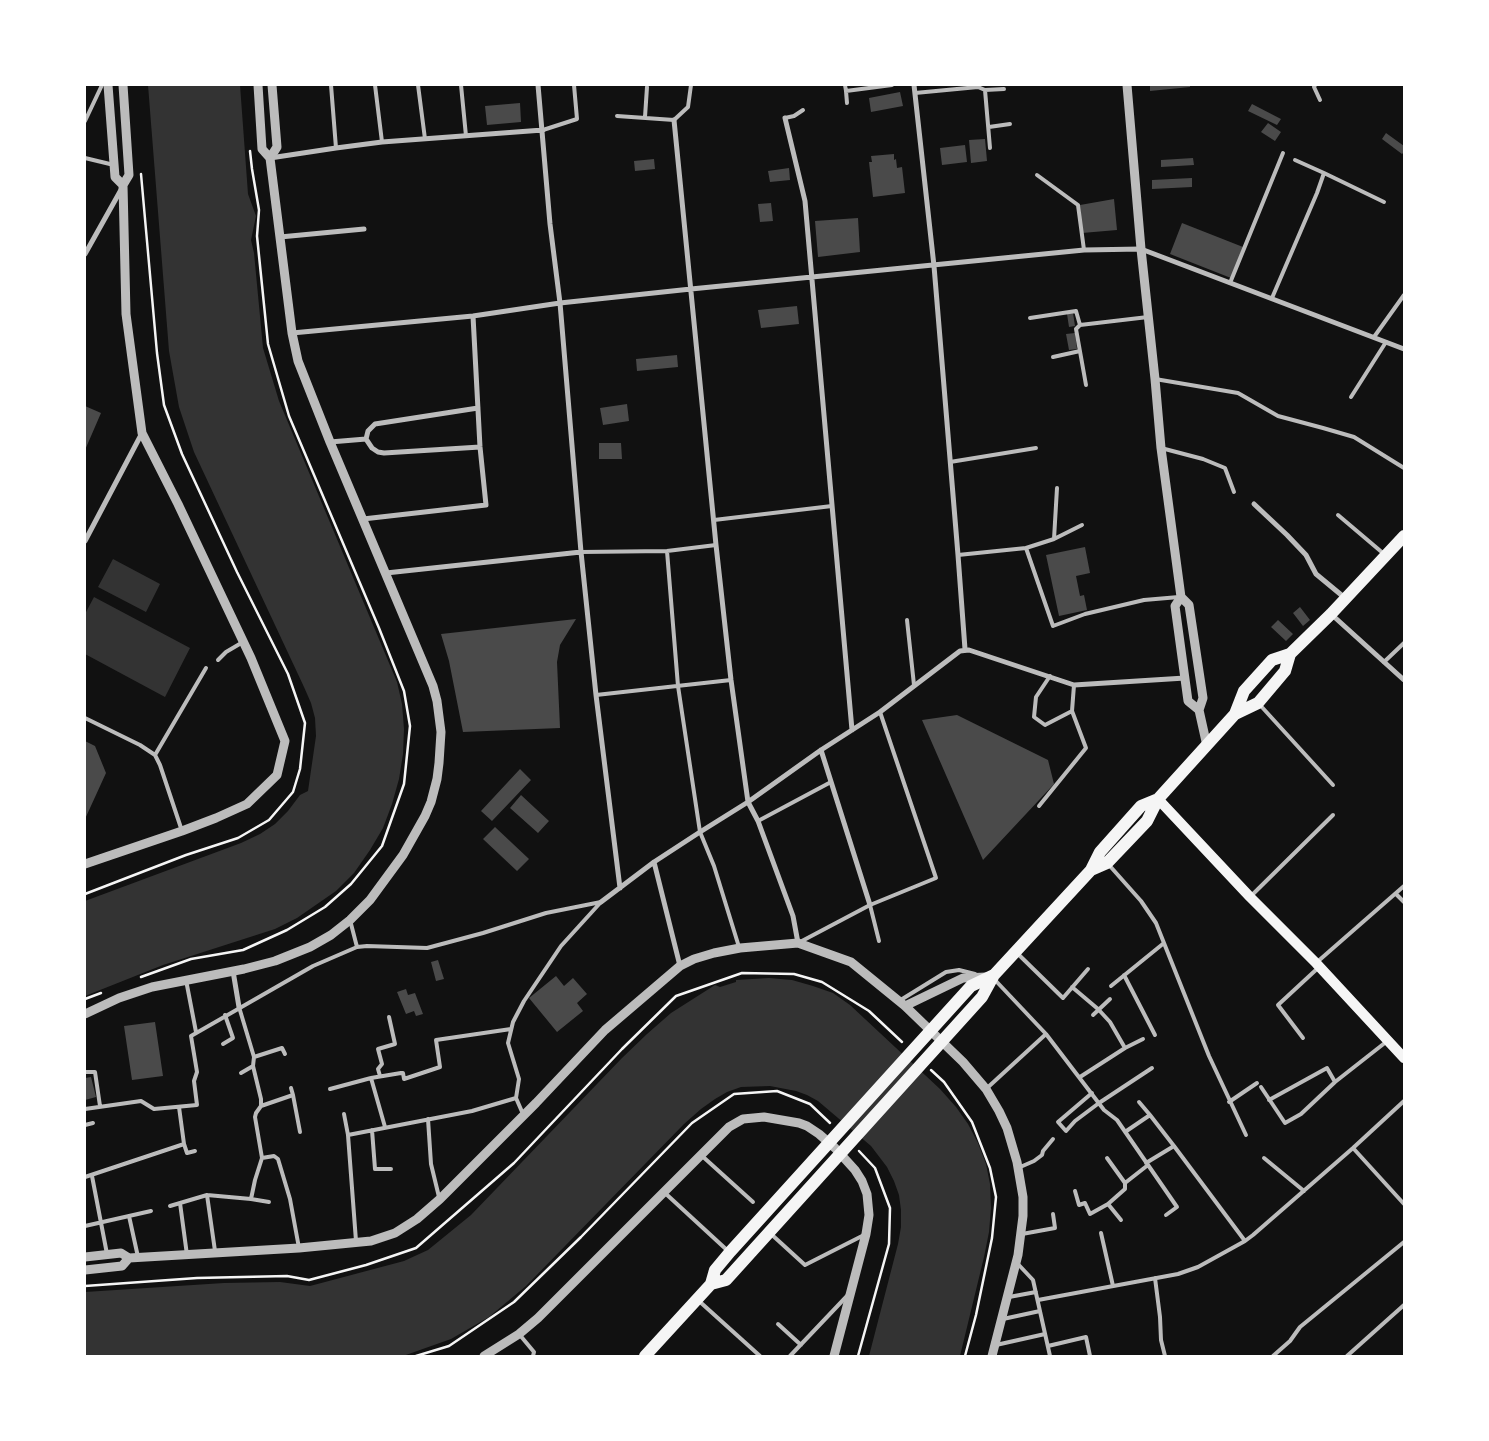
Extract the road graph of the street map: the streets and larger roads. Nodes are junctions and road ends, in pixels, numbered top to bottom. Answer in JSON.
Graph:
{"nodes":[{"id":1,"x":108,"y":85,"type":"edge"},
{"id":2,"x":123,"y":85,"type":"edge"},
{"id":3,"x":258,"y":85,"type":"edge"},
{"id":4,"x":272,"y":85,"type":"edge"},
{"id":5,"x":538,"y":85,"type":"edge"},
{"id":6,"x":914,"y":85,"type":"edge"},
{"id":7,"x":1127,"y":85,"type":"edge"},
{"id":8,"x":785,"y":118,"type":"road end"},
{"id":9,"x":674,"y":120,"type":"road end"},
{"id":10,"x":543,"y":130,"type":"junction"},
{"id":11,"x":270,"y":158,"type":"junction"},
{"id":12,"x":123,"y":185,"type":"junction"},
{"id":13,"x":364,"y":229,"type":"dead end"},
{"id":14,"x":280,"y":237,"type":"junction"},
{"id":15,"x":1141,"y":249,"type":"junction"},
{"id":16,"x":85,"y":253,"type":"edge"},
{"id":17,"x":934,"y":266,"type":"junction"},
{"id":18,"x":811,"y":278,"type":"junction"},
{"id":19,"x":691,"y":289,"type":"junction"},
{"id":20,"x":560,"y":303,"type":"junction"},
{"id":21,"x":472,"y":316,"type":"junction"},
{"id":22,"x":292,"y":333,"type":"junction"},
{"id":23,"x":1404,"y":349,"type":"edge"},
{"id":24,"x":478,"y":408,"type":"junction"},
{"id":25,"x":142,"y":433,"type":"junction"},
{"id":26,"x":366,"y":439,"type":"junction"},
{"id":27,"x":330,"y":442,"type":"junction"},
{"id":28,"x":480,"y":447,"type":"junction"},
{"id":29,"x":1254,"y":504,"type":"dead end"},
{"id":30,"x":363,"y":519,"type":"junction"},
{"id":31,"x":1404,"y":536,"type":"edge"},
{"id":32,"x":85,"y":541,"type":"edge"},
{"id":33,"x":581,"y":552,"type":"junction"},
{"id":34,"x":386,"y":573,"type":"junction"},
{"id":35,"x":1181,"y":597,"type":"junction"},
{"id":36,"x":1345,"y":598,"type":"junction"},
{"id":37,"x":1331,"y":614,"type":"junction"},
{"id":38,"x":965,"y":649,"type":"junction"},
{"id":39,"x":1290,"y":654,"type":"junction"},
{"id":40,"x":1185,"y":678,"type":"junction"},
{"id":41,"x":1404,"y":680,"type":"edge"},
{"id":42,"x":1199,"y":710,"type":"junction"},
{"id":43,"x":1235,"y":714,"type":"junction"},
{"id":44,"x":852,"y":730,"type":"junction"},
{"id":45,"x":1206,"y":746,"type":"junction"},
{"id":46,"x":821,"y":750,"type":"junction"},
{"id":47,"x":1158,"y":799,"type":"junction"},
{"id":48,"x":748,"y":802,"type":"junction"},
{"id":49,"x":654,"y":862,"type":"junction"},
{"id":50,"x":85,"y":864,"type":"edge"},
{"id":51,"x":1091,"y":870,"type":"junction"},
{"id":52,"x":620,"y":888,"type":"junction"},
{"id":53,"x":601,"y":902,"type":"road end"},
{"id":54,"x":870,"y":905,"type":"road end"},
{"id":55,"x":798,"y":943,"type":"junction"},
{"id":56,"x":680,"y":966,"type":"junction"},
{"id":57,"x":234,"y":971,"type":"junction"},
{"id":58,"x":991,"y":977,"type":"junction"},
{"id":59,"x":902,"y":1004,"type":"junction"},
{"id":60,"x":239,"y":1007,"type":"road end"},
{"id":61,"x":85,"y":1014,"type":"edge"},
{"id":62,"x":1404,"y":1058,"type":"edge"},
{"id":63,"x":107,"y":1254,"type":"junction"},
{"id":64,"x":85,"y":1257,"type":"edge"},
{"id":65,"x":134,"y":1258,"type":"junction"},
{"id":66,"x":108,"y":1268,"type":"junction"},
{"id":67,"x":85,"y":1270,"type":"edge"},
{"id":68,"x":711,"y":1284,"type":"junction"},
{"id":69,"x":484,"y":1356,"type":"edge"},
{"id":70,"x":645,"y":1356,"type":"edge"},
{"id":71,"x":834,"y":1356,"type":"edge"},
{"id":72,"x":992,"y":1356,"type":"edge"}],
"edges":[{"from":1,"to":12,"type":"street"},
{"from":2,"to":12,"type":"street"},
{"from":3,"to":11,"type":"street"},
{"from":4,"to":11,"type":"street"},
{"from":5,"to":10,"type":"street"},
{"from":6,"to":17,"type":"street"},
{"from":7,"to":15,"type":"street"},
{"from":8,"to":18,"type":"street"},
{"from":9,"to":19,"type":"street"},
{"from":10,"to":11,"type":"street"},
{"from":10,"to":20,"type":"street"},
{"from":11,"to":14,"type":"street"},
{"from":12,"to":16,"type":"street"},
{"from":12,"to":25,"type":"street"},
{"from":13,"to":14,"type":"street"},
{"from":14,"to":22,"type":"street"},
{"from":15,"to":17,"type":"street"},
{"from":15,"to":23,"type":"street"},
{"from":15,"to":35,"type":"street"},
{"from":17,"to":18,"type":"street"},
{"from":17,"to":38,"type":"street"},
{"from":18,"to":19,"type":"street"},
{"from":18,"to":44,"type":"street"},
{"from":19,"to":20,"type":"street"},
{"from":19,"to":48,"type":"street"},
{"from":20,"to":21,"type":"street"},
{"from":20,"to":33,"type":"street"},
{"from":21,"to":22,"type":"street"},
{"from":21,"to":24,"type":"street"},
{"from":22,"to":27,"type":"street"},
{"from":24,"to":26,"type":"street"},
{"from":24,"to":28,"type":"street"},
{"from":25,"to":32,"type":"street"},
{"from":25,"to":50,"type":"street"},
{"from":26,"to":27,"type":"street"},
{"from":26,"to":28,"type":"street"},
{"from":27,"to":30,"type":"street"},
{"from":28,"to":30,"type":"street"},
{"from":29,"to":36,"type":"street"},
{"from":30,"to":34,"type":"street"},
{"from":31,"to":36,"type":"main road"},
{"from":33,"to":34,"type":"street"},
{"from":33,"to":52,"type":"street"},
{"from":34,"to":57,"type":"street"},
{"from":35,"to":40,"type":"street"},
{"from":35,"to":42,"type":"street"},
{"from":36,"to":37,"type":"main road"},
{"from":37,"to":39,"type":"main road"},
{"from":37,"to":41,"type":"street"},
{"from":38,"to":40,"type":"street"},
{"from":38,"to":44,"type":"street"},
{"from":39,"to":43,"type":"main road"},
{"from":39,"to":43,"type":"main road"},
{"from":40,"to":42,"type":"street"},
{"from":42,"to":45,"type":"street"},
{"from":43,"to":45,"type":"main road"},
{"from":44,"to":46,"type":"street"},
{"from":45,"to":47,"type":"main road"},
{"from":46,"to":48,"type":"street"},
{"from":46,"to":54,"type":"street"},
{"from":47,"to":51,"type":"main road"},
{"from":47,"to":51,"type":"main road"},
{"from":47,"to":62,"type":"main road"},
{"from":48,"to":49,"type":"street"},
{"from":48,"to":55,"type":"street"},
{"from":49,"to":52,"type":"street"},
{"from":49,"to":56,"type":"street"},
{"from":51,"to":58,"type":"main road"},
{"from":52,"to":53,"type":"street"},
{"from":55,"to":56,"type":"street"},
{"from":55,"to":59,"type":"street"},
{"from":56,"to":65,"type":"street"},
{"from":57,"to":60,"type":"street"},
{"from":57,"to":61,"type":"street"},
{"from":58,"to":59,"type":"street"},
{"from":58,"to":68,"type":"main road"},
{"from":58,"to":68,"type":"main road"},
{"from":59,"to":72,"type":"street"},
{"from":63,"to":64,"type":"street"},
{"from":63,"to":65,"type":"street"},
{"from":63,"to":66,"type":"street"},
{"from":65,"to":66,"type":"street"},
{"from":66,"to":67,"type":"street"},
{"from":68,"to":70,"type":"main road"},
{"from":69,"to":71,"type":"street"}]}
